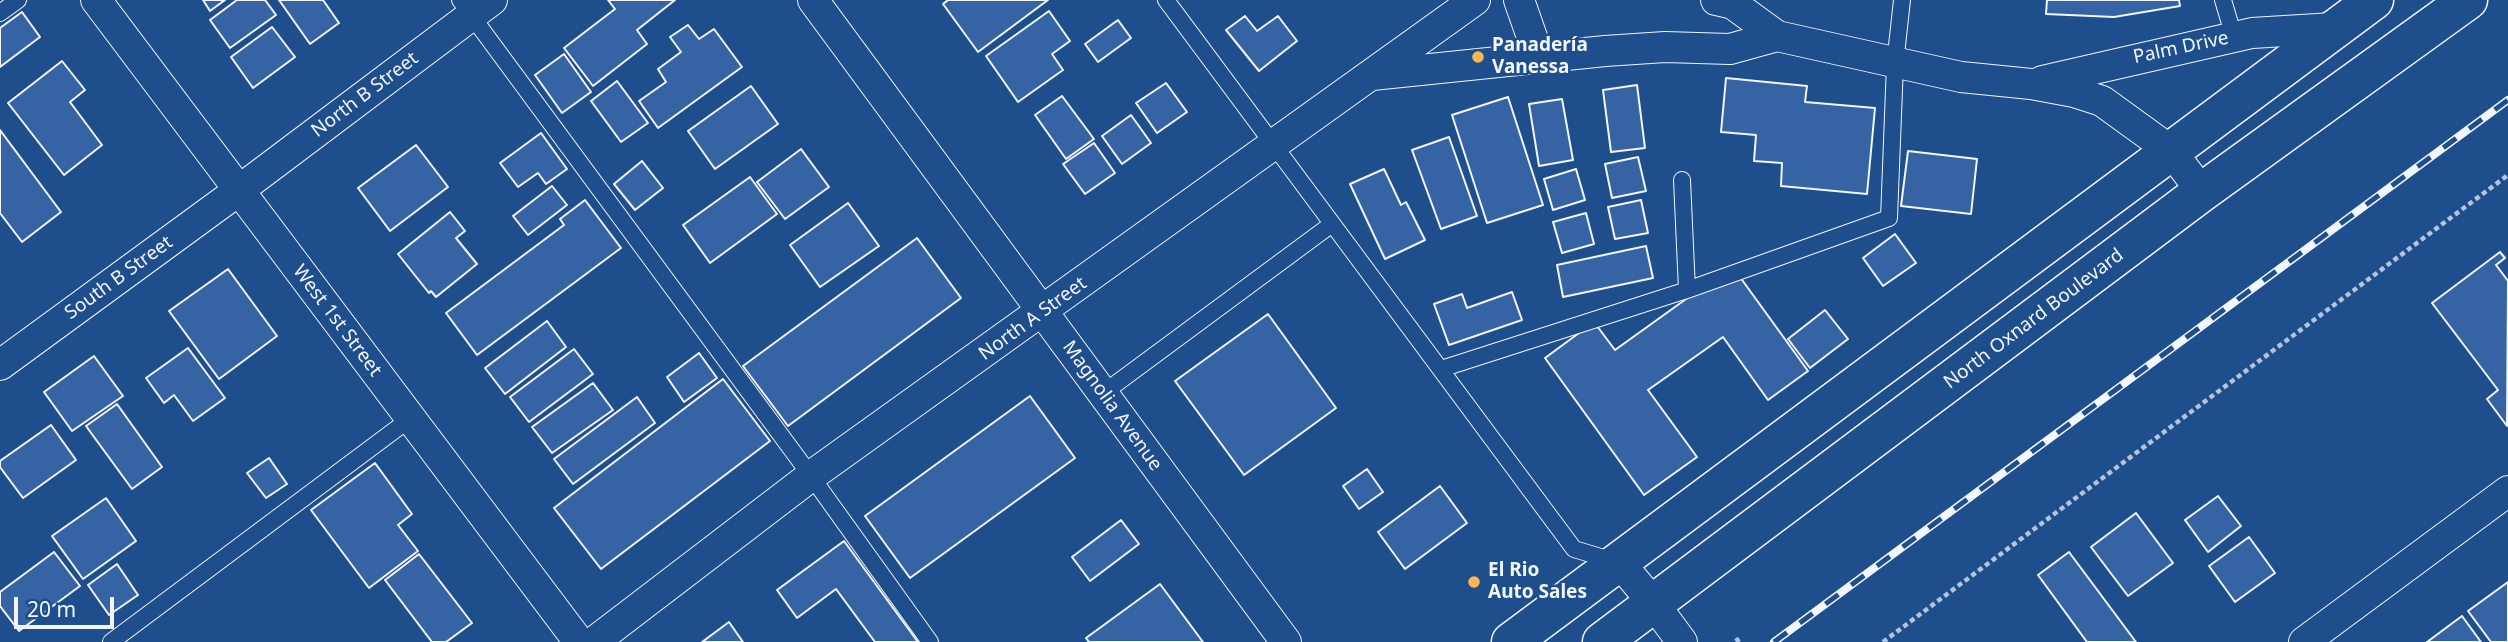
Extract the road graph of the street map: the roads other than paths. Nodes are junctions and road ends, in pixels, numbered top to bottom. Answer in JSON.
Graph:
{"nodes":[{"id":1,"x":18,"y":0,"type":"edge"},
{"id":2,"x":96,"y":0,"type":"edge"},
{"id":3,"x":813,"y":0,"type":"edge"},
{"id":4,"x":1166,"y":0,"type":"edge"},
{"id":5,"x":1475,"y":0,"type":"edge"},
{"id":6,"x":1519,"y":0,"type":"edge"},
{"id":7,"x":1716,"y":0,"type":"edge"},
{"id":8,"x":1902,"y":0,"type":"edge"},
{"id":9,"x":2223,"y":0,"type":"edge"},
{"id":10,"x":2374,"y":0,"type":"edge"},
{"id":11,"x":2468,"y":0,"type":"edge"},
{"id":12,"x":474,"y":5,"type":"edge"},
{"id":13,"x":0,"y":13,"type":"edge"},
{"id":14,"x":2334,"y":28,"type":"junction"},
{"id":15,"x":1777,"y":36,"type":"junction"},
{"id":16,"x":2234,"y":37,"type":"junction"},
{"id":17,"x":1539,"y":57,"type":"junction"},
{"id":18,"x":1895,"y":64,"type":"junction"},
{"id":19,"x":1371,"y":75,"type":"junction"},
{"id":20,"x":2031,"y":83,"type":"junction"},
{"id":21,"x":1273,"y":145,"type":"junction"},
{"id":22,"x":2171,"y":151,"type":"junction"},
{"id":23,"x":1682,"y":180,"type":"dead end"},
{"id":24,"x":238,"y":191,"type":"junction"},
{"id":25,"x":2202,"y":192,"type":"junction"},
{"id":26,"x":1332,"y":224,"type":"junction"},
{"id":27,"x":1687,"y":290,"type":"junction"},
{"id":28,"x":1044,"y":311,"type":"junction"},
{"id":29,"x":0,"y":365,"type":"edge"},
{"id":30,"x":1441,"y":369,"type":"junction"},
{"id":31,"x":1102,"y":394,"type":"junction"},
{"id":32,"x":411,"y":418,"type":"junction"},
{"id":33,"x":811,"y":477,"type":"junction"},
{"id":34,"x":2508,"y":491,"type":"edge"},
{"id":35,"x":1620,"y":563,"type":"junction"},
{"id":36,"x":1654,"y":604,"type":"junction"},
{"id":37,"x":111,"y":642,"type":"edge"},
{"id":38,"x":579,"y":642,"type":"edge"},
{"id":39,"x":594,"y":642,"type":"edge"},
{"id":40,"x":930,"y":642,"type":"edge"},
{"id":41,"x":1286,"y":642,"type":"edge"},
{"id":42,"x":1511,"y":642,"type":"edge"},
{"id":43,"x":1602,"y":642,"type":"edge"},
{"id":44,"x":1682,"y":642,"type":"edge"},
{"id":45,"x":2304,"y":642,"type":"edge"}],
"edges":[{"from":1,"to":13,"type":"lane"},
{"from":2,"to":24,"type":"street","name":"West 1st Street"},
{"from":3,"to":28,"type":"street","name":"Magnolia Avenue"},
{"from":4,"to":21,"type":"lane"},
{"from":5,"to":19,"type":"street","name":"North A Street"},
{"from":6,"to":17,"type":"street"},
{"from":7,"to":15,"type":"street","name":"Palm Drive"},
{"from":8,"to":18,"type":"lane"},
{"from":9,"to":16,"type":"lane"},
{"from":10,"to":14,"type":"main road"},
{"from":11,"to":25,"type":"main road","name":"North Oxnard Boulevard"},
{"from":12,"to":24,"type":"street","name":"North B Street"},
{"from":12,"to":33,"type":"lane"},
{"from":14,"to":16,"type":"street","name":"Palm Drive"},
{"from":14,"to":22,"type":"main road"},
{"from":15,"to":17,"type":"street","name":"Palm Drive"},
{"from":15,"to":18,"type":"street","name":"Palm Drive"},
{"from":16,"to":20,"type":"street","name":"Palm Drive"},
{"from":17,"to":19,"type":"street","name":"Palm Drive"},
{"from":18,"to":20,"type":"street","name":"Palm Drive"},
{"from":18,"to":27,"type":"lane"},
{"from":19,"to":21,"type":"street","name":"North A Street"},
{"from":20,"to":22,"type":"street","name":"Palm Drive"},
{"from":21,"to":26,"type":"lane"},
{"from":21,"to":28,"type":"street","name":"North A Street"},
{"from":22,"to":25,"type":"street","name":"Palm Drive"},
{"from":22,"to":35,"type":"main road"},
{"from":23,"to":27,"type":"lane"},
{"from":24,"to":29,"type":"street","name":"South B Street"},
{"from":24,"to":32,"type":"street","name":"West 1st Street"},
{"from":25,"to":36,"type":"main road","name":"North Oxnard Boulevard"},
{"from":26,"to":30,"type":"lane"},
{"from":26,"to":31,"type":"lane"},
{"from":27,"to":30,"type":"lane"},
{"from":28,"to":31,"type":"street","name":"Magnolia Avenue"},
{"from":28,"to":33,"type":"street","name":"North A Street"},
{"from":30,"to":35,"type":"lane"},
{"from":31,"to":41,"type":"street","name":"Magnolia Avenue"},
{"from":32,"to":37,"type":"lane"},
{"from":32,"to":38,"type":"street","name":"West 1st Street"},
{"from":33,"to":39,"type":"street","name":"North A Street"},
{"from":33,"to":40,"type":"lane"},
{"from":34,"to":45,"type":"street"},
{"from":35,"to":36,"type":"street"},
{"from":35,"to":42,"type":"main road"},
{"from":36,"to":43,"type":"main road","name":"North Oxnard Boulevard"},
{"from":36,"to":44,"type":"street"}]}
